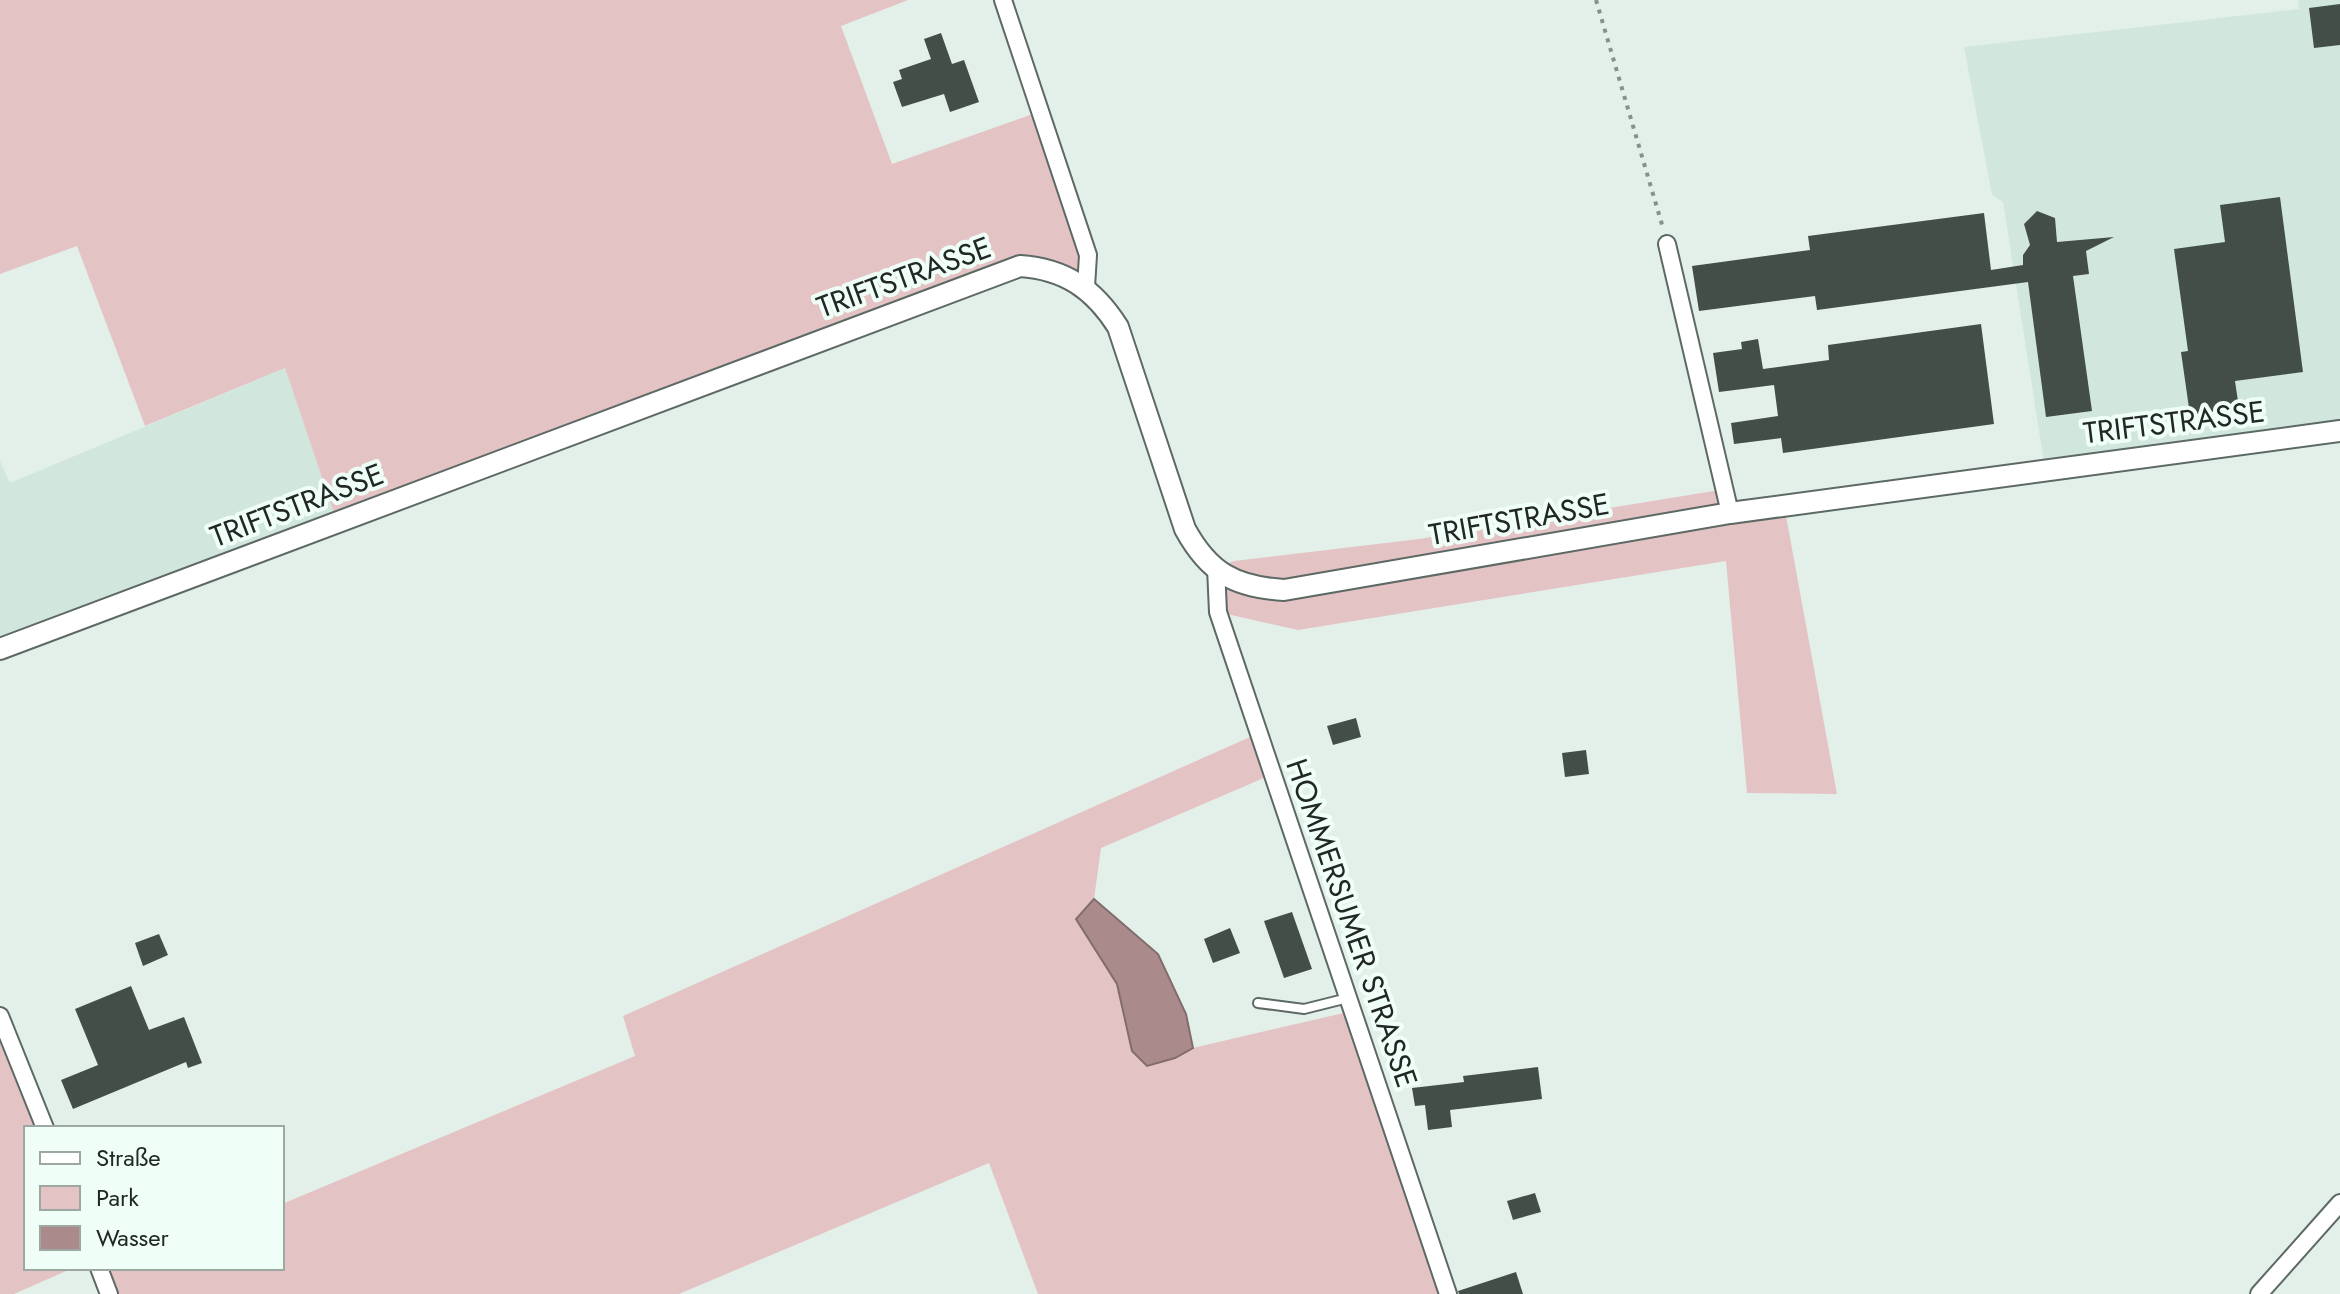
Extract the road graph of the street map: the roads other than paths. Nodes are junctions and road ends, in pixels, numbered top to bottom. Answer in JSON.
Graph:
{"nodes":[{"id":1,"x":1003,"y":0,"type":"edge"},
{"id":2,"x":1667,"y":244,"type":"road end"},
{"id":3,"x":1086,"y":287,"type":"junction"},
{"id":4,"x":2340,"y":431,"type":"edge"},
{"id":5,"x":1730,"y":513,"type":"junction"},
{"id":6,"x":1216,"y":568,"type":"junction"},
{"id":7,"x":0,"y":649,"type":"edge"},
{"id":8,"x":1348,"y":998,"type":"junction"},
{"id":9,"x":1258,"y":1003,"type":"dead end"},
{"id":10,"x":0,"y":1016,"type":"edge"},
{"id":11,"x":44,"y":1126,"type":"edge"},
{"id":12,"x":2340,"y":1203,"type":"edge"},
{"id":13,"x":100,"y":1270,"type":"edge"},
{"id":14,"x":109,"y":1294,"type":"edge"},
{"id":15,"x":1448,"y":1294,"type":"edge"},
{"id":16,"x":2259,"y":1294,"type":"edge"}],
"edges":[{"from":1,"to":3,"type":"street"},
{"from":2,"to":5,"type":"street"},
{"from":3,"to":6,"type":"street","name":"TRIFTSTRASSE"},
{"from":3,"to":7,"type":"street","name":"TRIFTSTRASSE"},
{"from":4,"to":5,"type":"street","name":"TRIFTSTRASSE"},
{"from":5,"to":6,"type":"street","name":"TRIFTSTRASSE"},
{"from":6,"to":8,"type":"street","name":"HOMMERSUMER STRASSE"},
{"from":8,"to":9,"type":"lane"},
{"from":8,"to":15,"type":"street","name":"HOMMERSUMER STRASSE"},
{"from":10,"to":11,"type":"street"},
{"from":12,"to":16,"type":"street"},
{"from":13,"to":14,"type":"street"}]}
